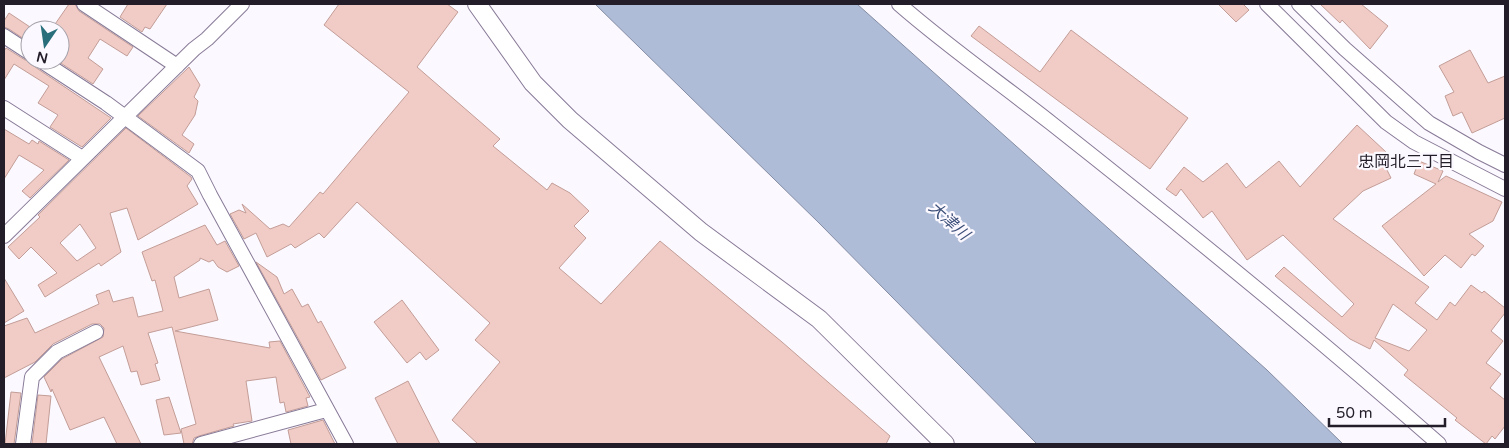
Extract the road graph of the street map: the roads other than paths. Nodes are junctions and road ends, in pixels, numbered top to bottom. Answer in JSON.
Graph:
{"nodes":[{"id":1,"x":84,"y":4,"type":"edge"},
{"id":2,"x":242,"y":4,"type":"edge"},
{"id":3,"x":477,"y":4,"type":"edge"},
{"id":4,"x":899,"y":4,"type":"edge"},
{"id":5,"x":1266,"y":4,"type":"edge"},
{"id":6,"x":1299,"y":4,"type":"edge"},
{"id":7,"x":4,"y":36,"type":"edge"},
{"id":8,"x":20,"y":46,"type":"edge"},
{"id":9,"x":1349,"y":52,"type":"junction"},
{"id":10,"x":176,"y":66,"type":"junction"},
{"id":11,"x":55,"y":70,"type":"edge"},
{"id":12,"x":1332,"y":70,"type":"junction"},
{"id":13,"x":4,"y":108,"type":"edge"},
{"id":14,"x":125,"y":117,"type":"junction"},
{"id":15,"x":1429,"y":123,"type":"junction"},
{"id":16,"x":1414,"y":142,"type":"junction"},
{"id":17,"x":82,"y":158,"type":"junction"},
{"id":18,"x":1505,"y":165,"type":"edge"},
{"id":19,"x":1505,"y":189,"type":"edge"},
{"id":20,"x":4,"y":236,"type":"edge"},
{"id":21,"x":96,"y":332,"type":"dead end"},
{"id":22,"x":326,"y":410,"type":"junction"},
{"id":23,"x":23,"y":444,"type":"edge"},
{"id":24,"x":201,"y":444,"type":"edge"},
{"id":25,"x":346,"y":444,"type":"edge"},
{"id":26,"x":945,"y":444,"type":"edge"},
{"id":27,"x":1439,"y":444,"type":"edge"}],
"edges":[{"from":1,"to":10,"type":"street"},
{"from":2,"to":10,"type":"street"},
{"from":3,"to":26,"type":"street"},
{"from":4,"to":27,"type":"street"},
{"from":5,"to":12,"type":"street"},
{"from":6,"to":9,"type":"street"},
{"from":7,"to":8,"type":"street"},
{"from":9,"to":12,"type":"street"},
{"from":9,"to":15,"type":"street"},
{"from":10,"to":14,"type":"street"},
{"from":11,"to":14,"type":"street"},
{"from":12,"to":16,"type":"street"},
{"from":13,"to":17,"type":"street"},
{"from":14,"to":17,"type":"street"},
{"from":14,"to":22,"type":"street"},
{"from":15,"to":16,"type":"street"},
{"from":15,"to":18,"type":"street"},
{"from":16,"to":19,"type":"street"},
{"from":17,"to":20,"type":"street"},
{"from":21,"to":23,"type":"street"},
{"from":22,"to":24,"type":"street"},
{"from":22,"to":25,"type":"street"}]}
